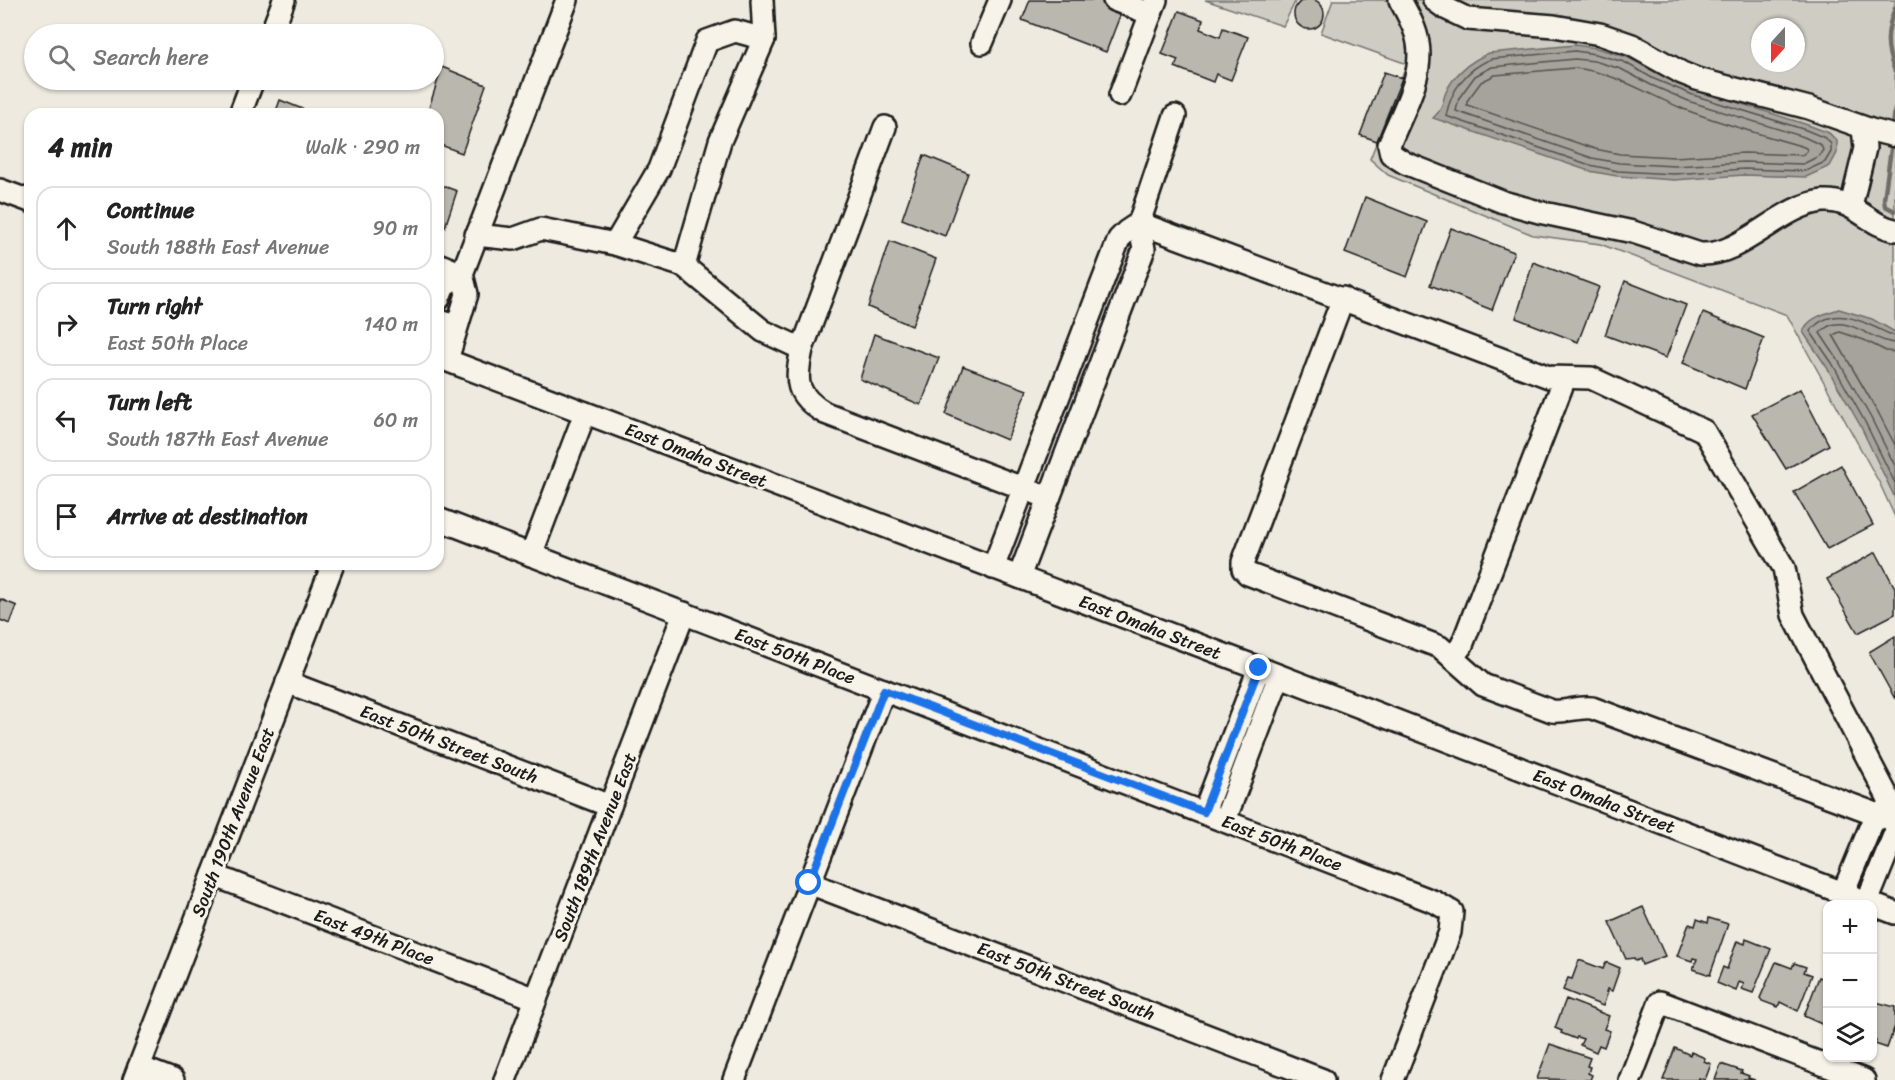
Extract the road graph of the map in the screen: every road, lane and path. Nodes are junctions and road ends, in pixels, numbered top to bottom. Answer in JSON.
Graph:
{"nodes":[{"id":1,"x":284,"y":0,"type":"edge"},
{"id":2,"x":567,"y":0,"type":"edge"},
{"id":3,"x":762,"y":0,"type":"edge"},
{"id":4,"x":1000,"y":0,"type":"edge"},
{"id":5,"x":1114,"y":0,"type":"edge"},
{"id":6,"x":1400,"y":0,"type":"edge"},
{"id":7,"x":1434,"y":0,"type":"edge"},
{"id":8,"x":1154,"y":7,"type":"edge"},
{"id":9,"x":275,"y":24,"type":"edge"},
{"id":10,"x":764,"y":39,"type":"junction"},
{"id":11,"x":982,"y":43,"type":"dead end"},
{"id":12,"x":249,"y":90,"type":"edge"},
{"id":13,"x":1120,"y":96,"type":"dead end"},
{"id":14,"x":242,"y":108,"type":"edge"},
{"id":15,"x":1175,"y":116,"type":"dead end"},
{"id":16,"x":885,"y":127,"type":"dead end"},
{"id":17,"x":1863,"y":128,"type":"junction"},
{"id":18,"x":1895,"y":136,"type":"edge"},
{"id":19,"x":0,"y":190,"type":"edge"},
{"id":20,"x":24,"y":199,"type":"edge"},
{"id":21,"x":1851,"y":206,"type":"junction"},
{"id":22,"x":1139,"y":223,"type":"junction"},
{"id":23,"x":1895,"y":230,"type":"edge"},
{"id":24,"x":476,"y":235,"type":"junction"},
{"id":25,"x":615,"y":244,"type":"junction"},
{"id":26,"x":444,"y":266,"type":"edge"},
{"id":27,"x":684,"y":266,"type":"junction"},
{"id":28,"x":462,"y":274,"type":"junction"},
{"id":29,"x":444,"y":285,"type":"edge"},
{"id":30,"x":1343,"y":298,"type":"junction"},
{"id":31,"x":447,"y":323,"type":"edge"},
{"id":32,"x":444,"y":344,"type":"edge"},
{"id":33,"x":801,"y":349,"type":"junction"},
{"id":34,"x":444,"y":359,"type":"edge"},
{"id":35,"x":1564,"y":378,"type":"junction"},
{"id":36,"x":585,"y":413,"type":"junction"},
{"id":37,"x":1025,"y":489,"type":"junction"},
{"id":38,"x":1049,"y":498,"type":"junction"},
{"id":39,"x":444,"y":521,"type":"edge"},
{"id":40,"x":531,"y":555,"type":"junction"},
{"id":41,"x":993,"y":568,"type":"junction"},
{"id":42,"x":331,"y":570,"type":"edge"},
{"id":43,"x":1019,"y":577,"type":"junction"},
{"id":44,"x":684,"y":613,"type":"junction"},
{"id":45,"x":1452,"y":657,"type":"junction"},
{"id":46,"x":1259,"y":668,"type":"junction"},
{"id":47,"x":1280,"y":676,"type":"junction"},
{"id":48,"x":287,"y":682,"type":"junction"},
{"id":49,"x":884,"y":690,"type":"junction"},
{"id":50,"x":610,"y":806,"type":"junction"},
{"id":51,"x":1204,"y":812,"type":"junction"},
{"id":52,"x":1891,"y":817,"type":"edge"},
{"id":53,"x":1225,"y":820,"type":"junction"},
{"id":54,"x":1895,"y":833,"type":"edge"},
{"id":55,"x":1862,"y":847,"type":"junction"},
{"id":56,"x":1885,"y":857,"type":"junction"},
{"id":57,"x":213,"y":875,"type":"junction"},
{"id":58,"x":809,"y":883,"type":"junction"},
{"id":59,"x":1843,"y":893,"type":"junction"},
{"id":60,"x":1862,"y":900,"type":"edge"},
{"id":61,"x":1868,"y":900,"type":"edge"},
{"id":62,"x":1877,"y":906,"type":"edge"},
{"id":63,"x":1895,"y":913,"type":"edge"},
{"id":64,"x":536,"y":999,"type":"junction"},
{"id":65,"x":136,"y":1073,"type":"edge"},
{"id":66,"x":739,"y":1078,"type":"edge"},
{"id":67,"x":173,"y":1080,"type":"edge"},
{"id":68,"x":505,"y":1080,"type":"edge"},
{"id":69,"x":1323,"y":1080,"type":"edge"},
{"id":70,"x":1393,"y":1080,"type":"edge"},
{"id":71,"x":1630,"y":1080,"type":"edge"},
{"id":72,"x":1864,"y":1080,"type":"edge"}],
"edges":[{"from":1,"to":9,"type":"street"},
{"from":2,"to":24,"type":"street"},
{"from":3,"to":10,"type":"street"},
{"from":4,"to":11,"type":"street"},
{"from":5,"to":8,"type":"street"},
{"from":6,"to":21,"type":"street"},
{"from":7,"to":17,"type":"street"},
{"from":8,"to":13,"type":"street"},
{"from":10,"to":25,"type":"street"},
{"from":10,"to":27,"type":"street"},
{"from":12,"to":14,"type":"street"},
{"from":15,"to":22,"type":"street"},
{"from":16,"to":33,"type":"street"},
{"from":17,"to":18,"type":"street"},
{"from":17,"to":21,"type":"street"},
{"from":19,"to":20,"type":"street"},
{"from":21,"to":23,"type":"street"},
{"from":22,"to":30,"type":"street"},
{"from":22,"to":37,"type":"street"},
{"from":22,"to":38,"type":"street"},
{"from":24,"to":25,"type":"street"},
{"from":24,"to":28,"type":"street"},
{"from":25,"to":27,"type":"street"},
{"from":26,"to":28,"type":"street"},
{"from":27,"to":33,"type":"street"},
{"from":28,"to":29,"type":"street"},
{"from":28,"to":31,"type":"street"},
{"from":30,"to":35,"type":"street"},
{"from":30,"to":45,"type":"street"},
{"from":31,"to":32,"type":"street"},
{"from":33,"to":37,"type":"street"},
{"from":34,"to":36,"type":"street","name":"East Omaha Street"},
{"from":35,"to":45,"type":"street"},
{"from":35,"to":52,"type":"street"},
{"from":36,"to":40,"type":"street"},
{"from":36,"to":41,"type":"street","name":"East Omaha Street"},
{"from":37,"to":38,"type":"street"},
{"from":37,"to":41,"type":"street"},
{"from":38,"to":43,"type":"street"},
{"from":39,"to":40,"type":"street","name":"East 50th Place"},
{"from":40,"to":44,"type":"street","name":"East 50th Place"},
{"from":41,"to":43,"type":"street","name":"East Omaha Street"},
{"from":42,"to":48,"type":"street","name":"South 190th Avenue East"},
{"from":43,"to":46,"type":"street","name":"East Omaha Street"},
{"from":44,"to":49,"type":"street","name":"East 50th Place"},
{"from":44,"to":50,"type":"street","name":"South 189th Avenue East"},
{"from":45,"to":52,"type":"street"},
{"from":46,"to":47,"type":"street","name":"East Omaha Street"},
{"from":46,"to":51,"type":"street"},
{"from":47,"to":53,"type":"street"},
{"from":47,"to":59,"type":"street","name":"East Omaha Street"},
{"from":48,"to":50,"type":"street","name":"East 50th Street South"},
{"from":48,"to":57,"type":"street","name":"South 190th Avenue East"},
{"from":49,"to":51,"type":"street","name":"East 50th Place"},
{"from":49,"to":58,"type":"street"},
{"from":50,"to":64,"type":"street","name":"South 189th Avenue East"},
{"from":51,"to":53,"type":"street","name":"East 50th Place"},
{"from":52,"to":55,"type":"street"},
{"from":53,"to":70,"type":"street","name":"East 50th Place"},
{"from":54,"to":56,"type":"street"},
{"from":55,"to":56,"type":"street"},
{"from":55,"to":59,"type":"street"},
{"from":56,"to":61,"type":"street"},
{"from":57,"to":64,"type":"street","name":"East 49th Place"},
{"from":57,"to":65,"type":"street","name":"South 190th Avenue East"},
{"from":58,"to":66,"type":"street"},
{"from":58,"to":69,"type":"street","name":"East 50th Street South"},
{"from":59,"to":60,"type":"street","name":"East Omaha Street"},
{"from":62,"to":63,"type":"street","name":"East Omaha Street"},
{"from":64,"to":68,"type":"street","name":"South 189th Avenue East"},
{"from":65,"to":67,"type":"street"},
{"from":71,"to":72,"type":"street"}]}
